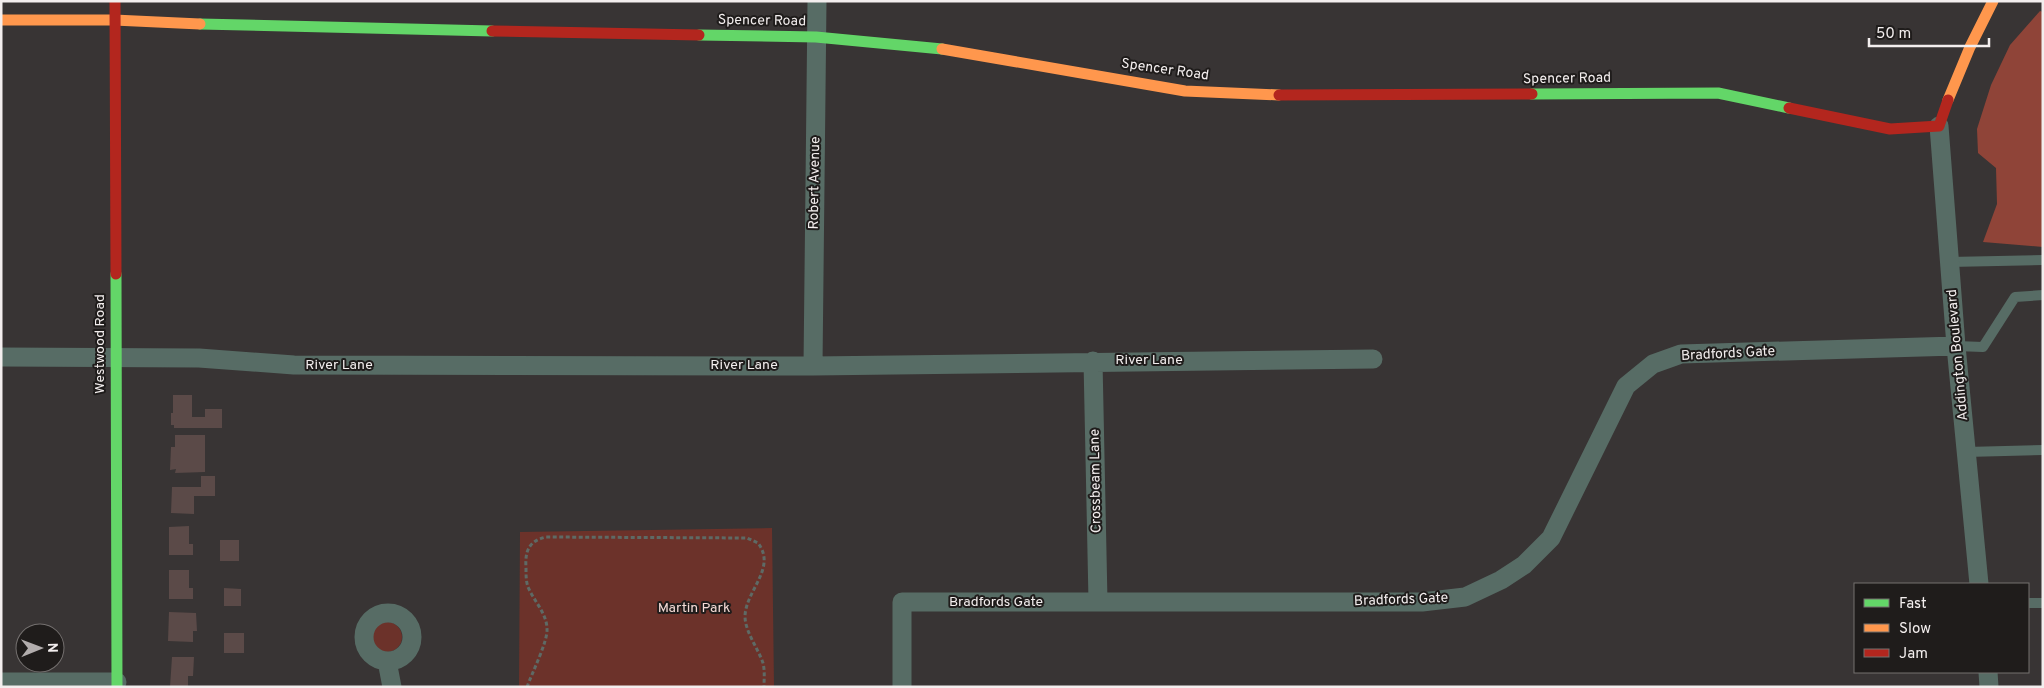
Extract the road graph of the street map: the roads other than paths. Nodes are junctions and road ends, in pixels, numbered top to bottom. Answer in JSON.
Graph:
{"nodes":[{"id":1,"x":115,"y":1,"type":"edge"},
{"id":2,"x":817,"y":1,"type":"edge"},
{"id":3,"x":1992,"y":1,"type":"edge"},
{"id":4,"x":1,"y":20,"type":"edge"},
{"id":5,"x":114,"y":20,"type":"junction"},
{"id":6,"x":816,"y":37,"type":"junction"},
{"id":7,"x":1939,"y":126,"type":"junction"},
{"id":8,"x":2043,"y":260,"type":"edge"},
{"id":9,"x":1950,"y":262,"type":"junction"},
{"id":10,"x":2043,"y":294,"type":"edge"},
{"id":11,"x":1956,"y":346,"type":"junction"},
{"id":12,"x":1,"y":357,"type":"edge"},
{"id":13,"x":115,"y":357,"type":"junction"},
{"id":14,"x":1373,"y":358,"type":"dead end"},
{"id":15,"x":1094,"y":361,"type":"junction"},
{"id":16,"x":813,"y":366,"type":"junction"},
{"id":17,"x":2043,"y":450,"type":"edge"},
{"id":18,"x":1966,"y":452,"type":"junction"},
{"id":19,"x":1980,"y":583,"type":"edge"},
{"id":20,"x":1098,"y":601,"type":"junction"},
{"id":21,"x":2043,"y":603,"type":"edge"},
{"id":22,"x":2029,"y":604,"type":"edge"},
{"id":23,"x":387,"y":661,"type":"dead end"},
{"id":24,"x":1988,"y":673,"type":"edge"},
{"id":25,"x":1,"y":682,"type":"edge"},
{"id":26,"x":117,"y":684,"type":"edge"},
{"id":27,"x":392,"y":687,"type":"edge"},
{"id":28,"x":902,"y":687,"type":"edge"},
{"id":29,"x":1989,"y":687,"type":"edge"}],
"edges":[{"from":1,"to":5,"type":"street","name":"Westwood Road"},
{"from":2,"to":6,"type":"street","name":"Robert Avenue"},
{"from":3,"to":7,"type":"street"},
{"from":4,"to":5,"type":"street","name":"Spencer Road"},
{"from":5,"to":6,"type":"street","name":"Spencer Road"},
{"from":5,"to":13,"type":"street","name":"Westwood Road"},
{"from":6,"to":7,"type":"street","name":"Spencer Road"},
{"from":6,"to":16,"type":"street","name":"Robert Avenue"},
{"from":7,"to":9,"type":"street","name":"Addington Boulevard"},
{"from":8,"to":9,"type":"lane"},
{"from":9,"to":11,"type":"street","name":"Addington Boulevard"},
{"from":10,"to":11,"type":"lane"},
{"from":11,"to":18,"type":"street","name":"Addington Boulevard"},
{"from":11,"to":20,"type":"street","name":"Bradfords Gate"},
{"from":12,"to":13,"type":"street","name":"River Lane"},
{"from":13,"to":16,"type":"street","name":"River Lane"},
{"from":13,"to":26,"type":"street","name":"Westwood Road"},
{"from":14,"to":15,"type":"street","name":"River Lane"},
{"from":15,"to":16,"type":"street","name":"River Lane"},
{"from":15,"to":20,"type":"street","name":"Crossbeam Lane"},
{"from":17,"to":18,"type":"lane"},
{"from":18,"to":19,"type":"street","name":"Addington Boulevard"},
{"from":20,"to":28,"type":"street","name":"Bradfords Gate"},
{"from":21,"to":22,"type":"lane"},
{"from":23,"to":27,"type":"street"},
{"from":24,"to":29,"type":"street"},
{"from":25,"to":26,"type":"street"}]}
